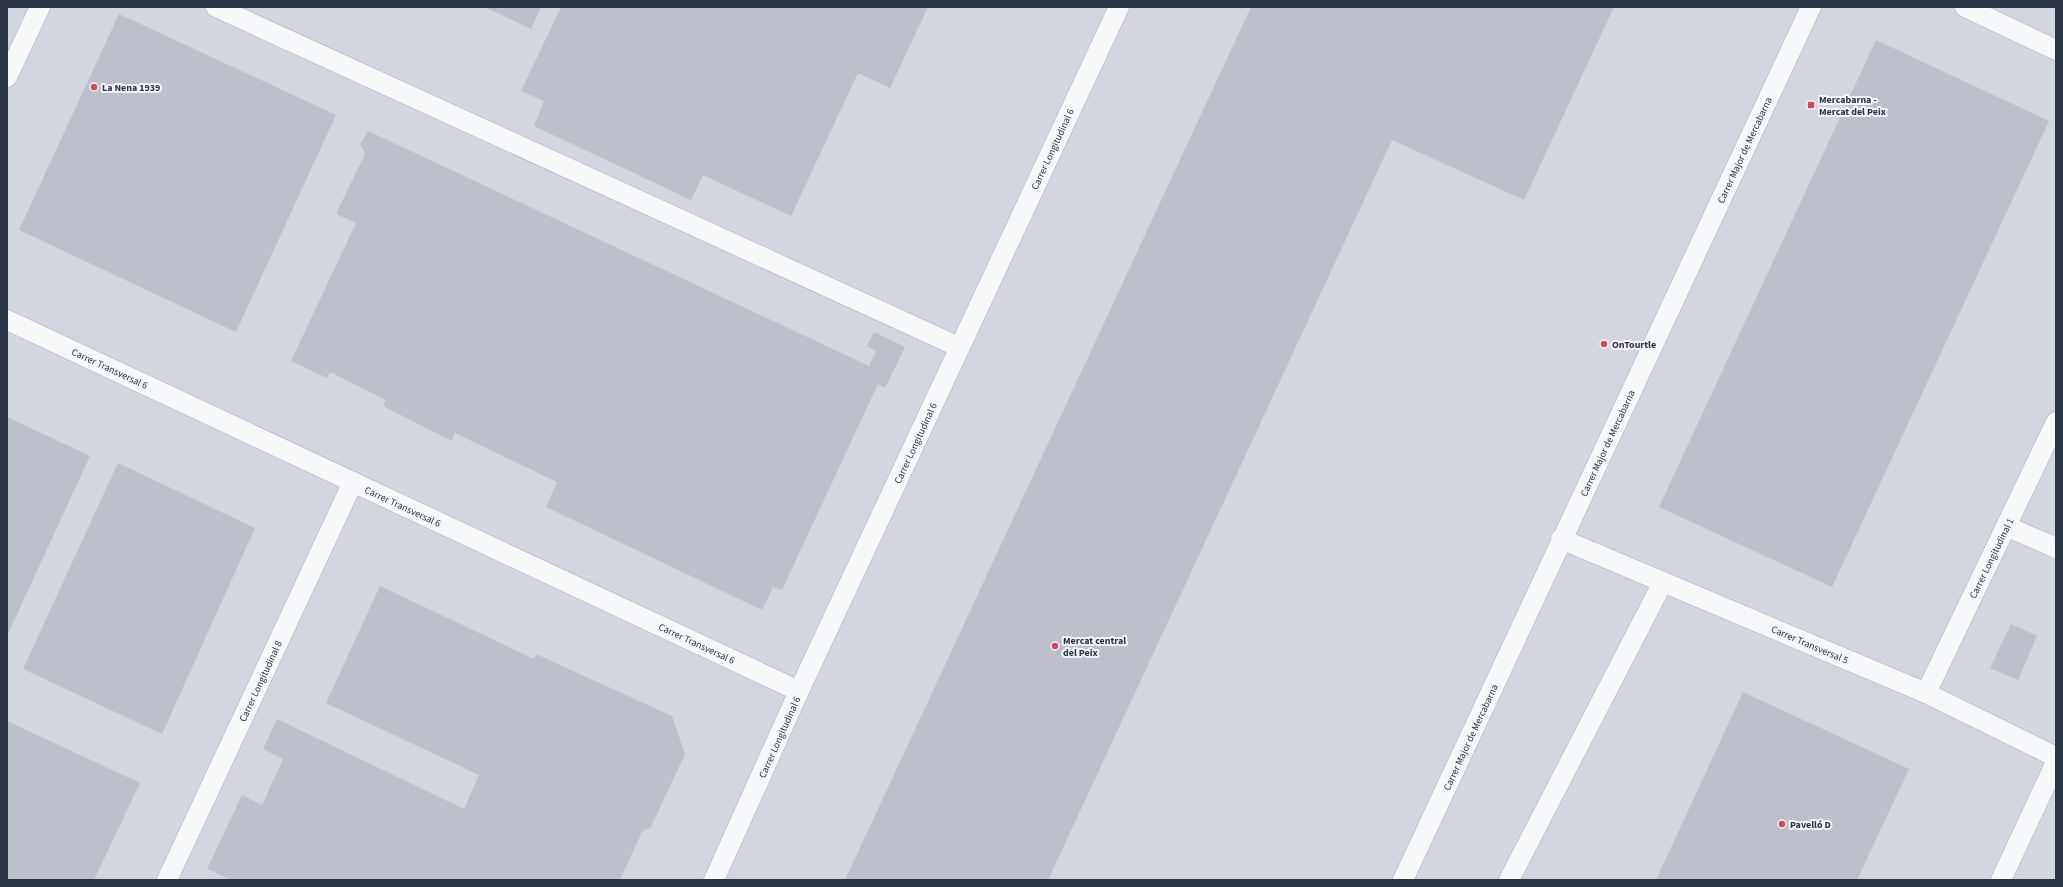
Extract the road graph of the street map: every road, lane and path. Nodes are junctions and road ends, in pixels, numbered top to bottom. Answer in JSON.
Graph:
{"nodes":[{"id":1,"x":40,"y":7,"type":"edge"},
{"id":2,"x":216,"y":7,"type":"edge"},
{"id":3,"x":1119,"y":7,"type":"edge"},
{"id":4,"x":1811,"y":7,"type":"edge"},
{"id":5,"x":1965,"y":7,"type":"edge"},
{"id":6,"x":2056,"y":50,"type":"edge"},
{"id":7,"x":7,"y":77,"type":"edge"},
{"id":8,"x":7,"y":320,"type":"edge"},
{"id":9,"x":959,"y":347,"type":"junction"},
{"id":10,"x":2056,"y":422,"type":"edge"},
{"id":11,"x":353,"y":482,"type":"junction"},
{"id":12,"x":2006,"y":526,"type":"junction"},
{"id":13,"x":1561,"y":540,"type":"junction"},
{"id":14,"x":2056,"y":548,"type":"edge"},
{"id":15,"x":1662,"y":582,"type":"junction"},
{"id":16,"x":799,"y":691,"type":"junction"},
{"id":17,"x":1926,"y":693,"type":"junction"},
{"id":18,"x":2056,"y":757,"type":"edge"},
{"id":19,"x":2056,"y":762,"type":"edge"},
{"id":20,"x":167,"y":880,"type":"edge"},
{"id":21,"x":714,"y":880,"type":"edge"},
{"id":22,"x":1403,"y":880,"type":"edge"},
{"id":23,"x":1509,"y":880,"type":"edge"},
{"id":24,"x":2001,"y":880,"type":"edge"}],
"edges":[{"from":1,"to":7,"type":"lane"},
{"from":2,"to":9,"type":"lane"},
{"from":3,"to":9,"type":"lane","name":"Carrer Longitudinal 6"},
{"from":4,"to":13,"type":"lane","name":"Carrer Major de Mercabarna"},
{"from":5,"to":6,"type":"lane"},
{"from":8,"to":11,"type":"lane","name":"Carrer Transversal 6"},
{"from":9,"to":16,"type":"lane","name":"Carrer Longitudinal 6"},
{"from":10,"to":12,"type":"lane","name":"Carrer Longitudinal 1"},
{"from":11,"to":16,"type":"lane","name":"Carrer Transversal 6"},
{"from":11,"to":20,"type":"lane","name":"Carrer Longitudinal 8"},
{"from":12,"to":14,"type":"lane"},
{"from":12,"to":17,"type":"lane","name":"Carrer Longitudinal 1"},
{"from":13,"to":15,"type":"lane","name":"Carrer Transversal 5"},
{"from":13,"to":22,"type":"lane","name":"Carrer Major de Mercabarna"},
{"from":15,"to":17,"type":"lane","name":"Carrer Transversal 5"},
{"from":15,"to":23,"type":"lane"},
{"from":16,"to":21,"type":"lane","name":"Carrer Longitudinal 6"},
{"from":17,"to":18,"type":"lane","name":"Carrer Transversal 5"},
{"from":19,"to":24,"type":"lane"}]}
